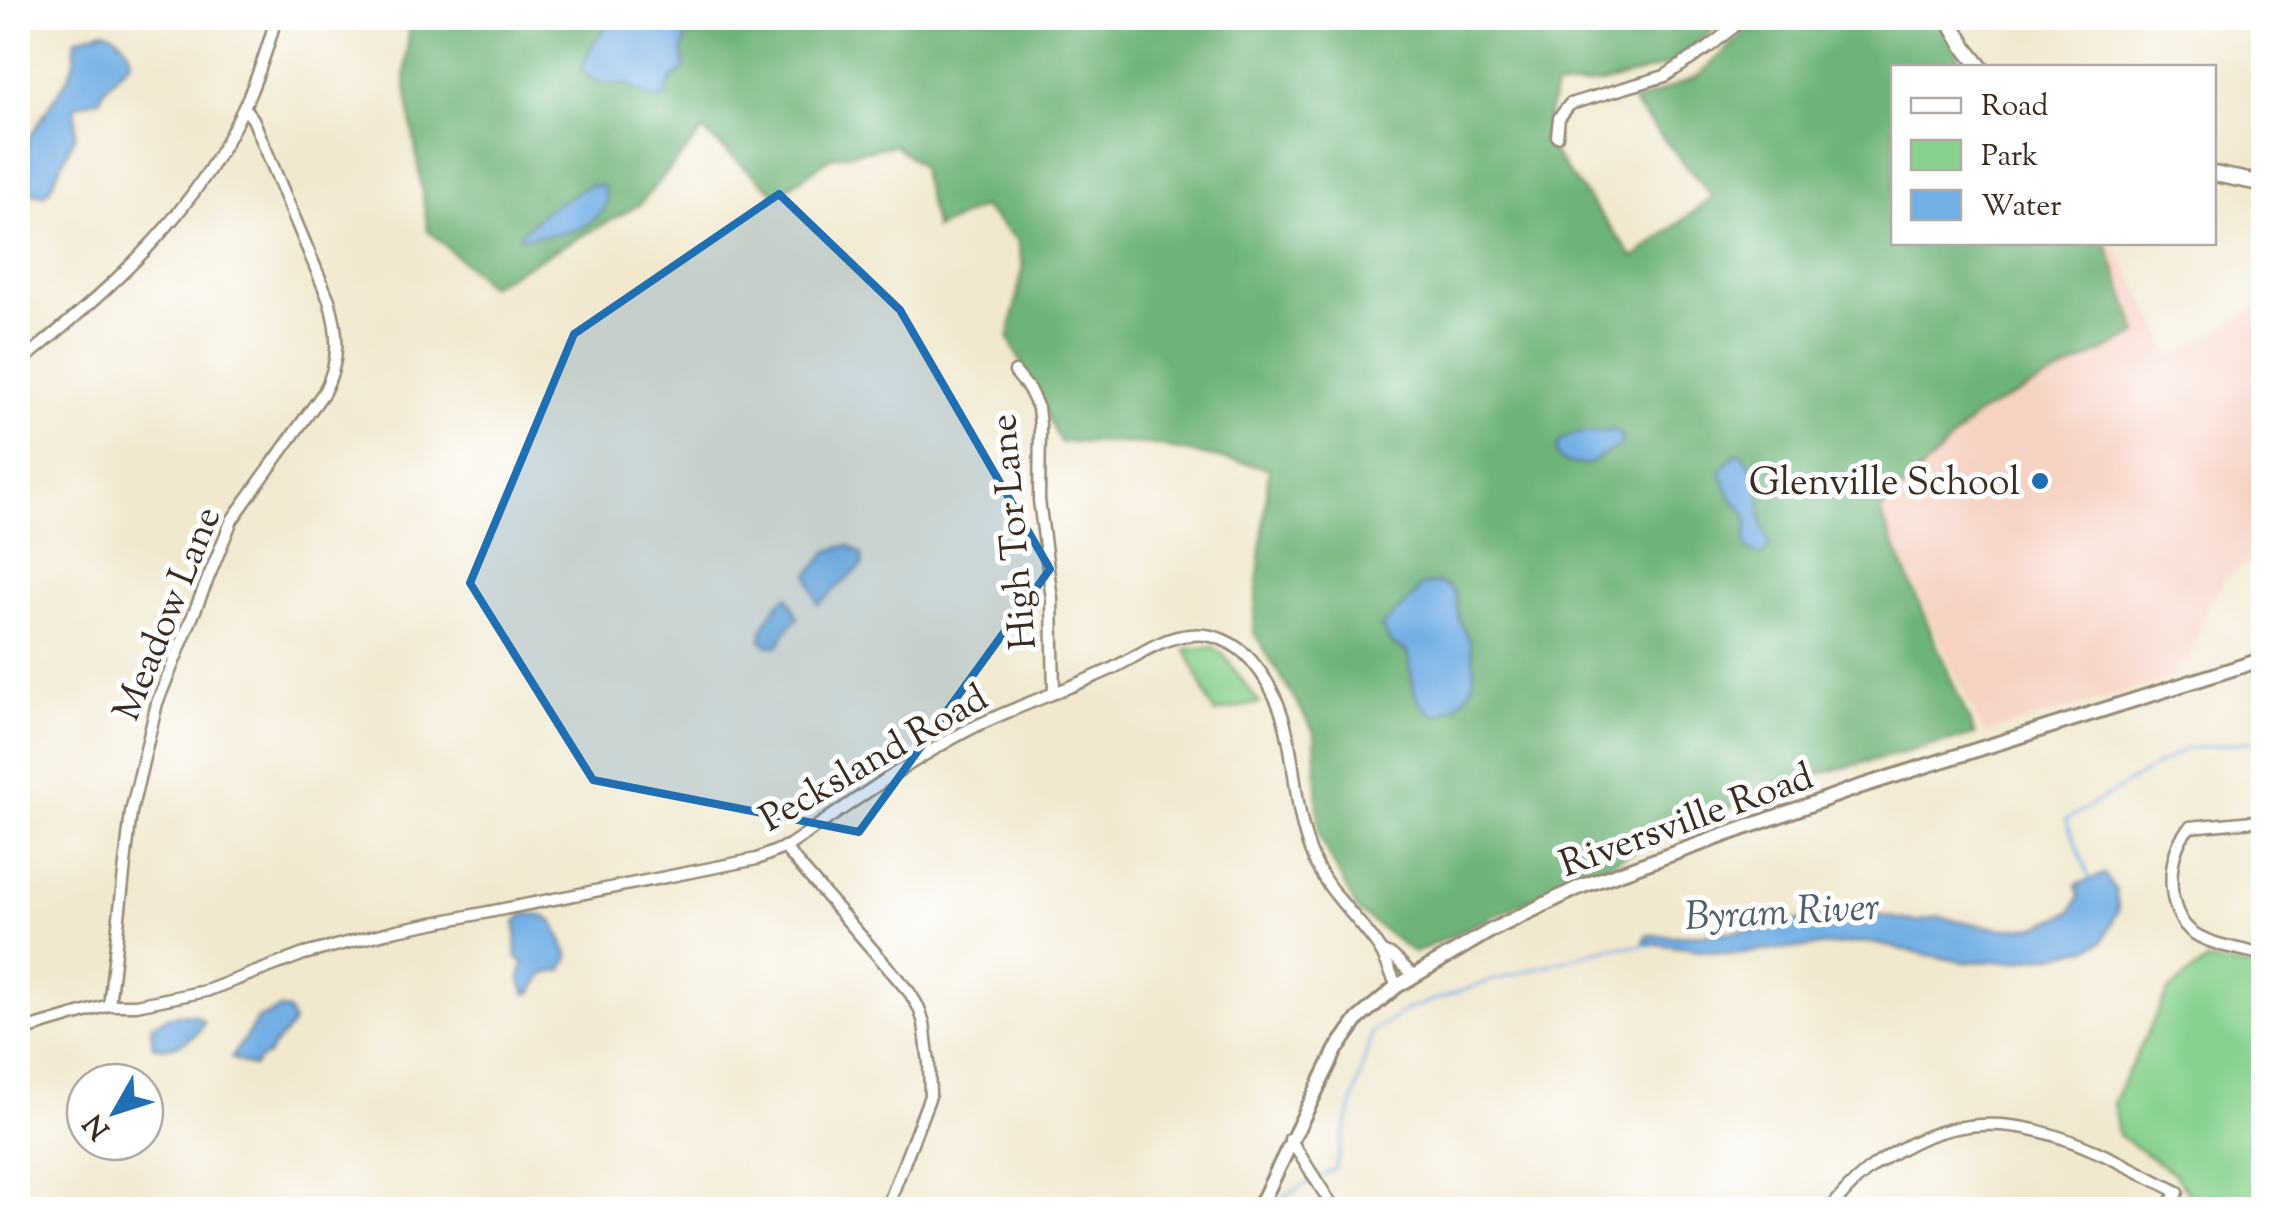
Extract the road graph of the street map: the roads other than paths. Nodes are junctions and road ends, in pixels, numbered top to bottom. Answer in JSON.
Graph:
{"nodes":[{"id":1,"x":276,"y":18,"type":"edge"},
{"id":2,"x":1746,"y":18,"type":"edge"},
{"id":3,"x":1948,"y":18,"type":"edge"},
{"id":4,"x":1979,"y":65,"type":"edge"},
{"id":5,"x":245,"y":109,"type":"junction"},
{"id":6,"x":1557,"y":136,"type":"dead end"},
{"id":7,"x":2216,"y":174,"type":"edge"},
{"id":8,"x":2264,"y":184,"type":"edge"},
{"id":9,"x":18,"y":364,"type":"edge"},
{"id":10,"x":1015,"y":372,"type":"dead end"},
{"id":11,"x":2264,"y":659,"type":"edge"},
{"id":12,"x":1054,"y":693,"type":"junction"},
{"id":13,"x":2264,"y":820,"type":"edge"},
{"id":14,"x":784,"y":847,"type":"junction"},
{"id":15,"x":1382,"y":952,"type":"junction"},
{"id":16,"x":2264,"y":955,"type":"edge"},
{"id":17,"x":1414,"y":976,"type":"junction"},
{"id":18,"x":1396,"y":986,"type":"junction"},
{"id":19,"x":109,"y":1006,"type":"junction"},
{"id":20,"x":18,"y":1032,"type":"edge"},
{"id":21,"x":1290,"y":1139,"type":"junction"},
{"id":22,"x":886,"y":1210,"type":"edge"},
{"id":23,"x":1258,"y":1210,"type":"edge"},
{"id":24,"x":1334,"y":1210,"type":"edge"},
{"id":25,"x":1830,"y":1210,"type":"edge"},
{"id":26,"x":2165,"y":1210,"type":"edge"}],
"edges":[{"from":1,"to":5,"type":"street"},
{"from":2,"to":6,"type":"street"},
{"from":3,"to":4,"type":"main road"},
{"from":5,"to":9,"type":"street"},
{"from":5,"to":19,"type":"street","name":"Meadow Lane"},
{"from":7,"to":8,"type":"main road"},
{"from":10,"to":12,"type":"street","name":"High Tor Lane"},
{"from":11,"to":17,"type":"street","name":"Riversville Road"},
{"from":12,"to":14,"type":"street","name":"Pecksland Road"},
{"from":12,"to":15,"type":"street","name":"Pecksland Road"},
{"from":13,"to":16,"type":"street"},
{"from":14,"to":19,"type":"street","name":"Pecksland Road"},
{"from":14,"to":22,"type":"street"},
{"from":15,"to":17,"type":"street","name":"Pecksland Road"},
{"from":15,"to":18,"type":"street","name":"Pecksland Road"},
{"from":17,"to":18,"type":"street","name":"Riversville Road"},
{"from":18,"to":21,"type":"street","name":"Riversville Road"},
{"from":19,"to":20,"type":"street","name":"Pecksland Road"},
{"from":21,"to":23,"type":"street","name":"Riversville Road"},
{"from":21,"to":24,"type":"street"},
{"from":25,"to":26,"type":"street"}]}
